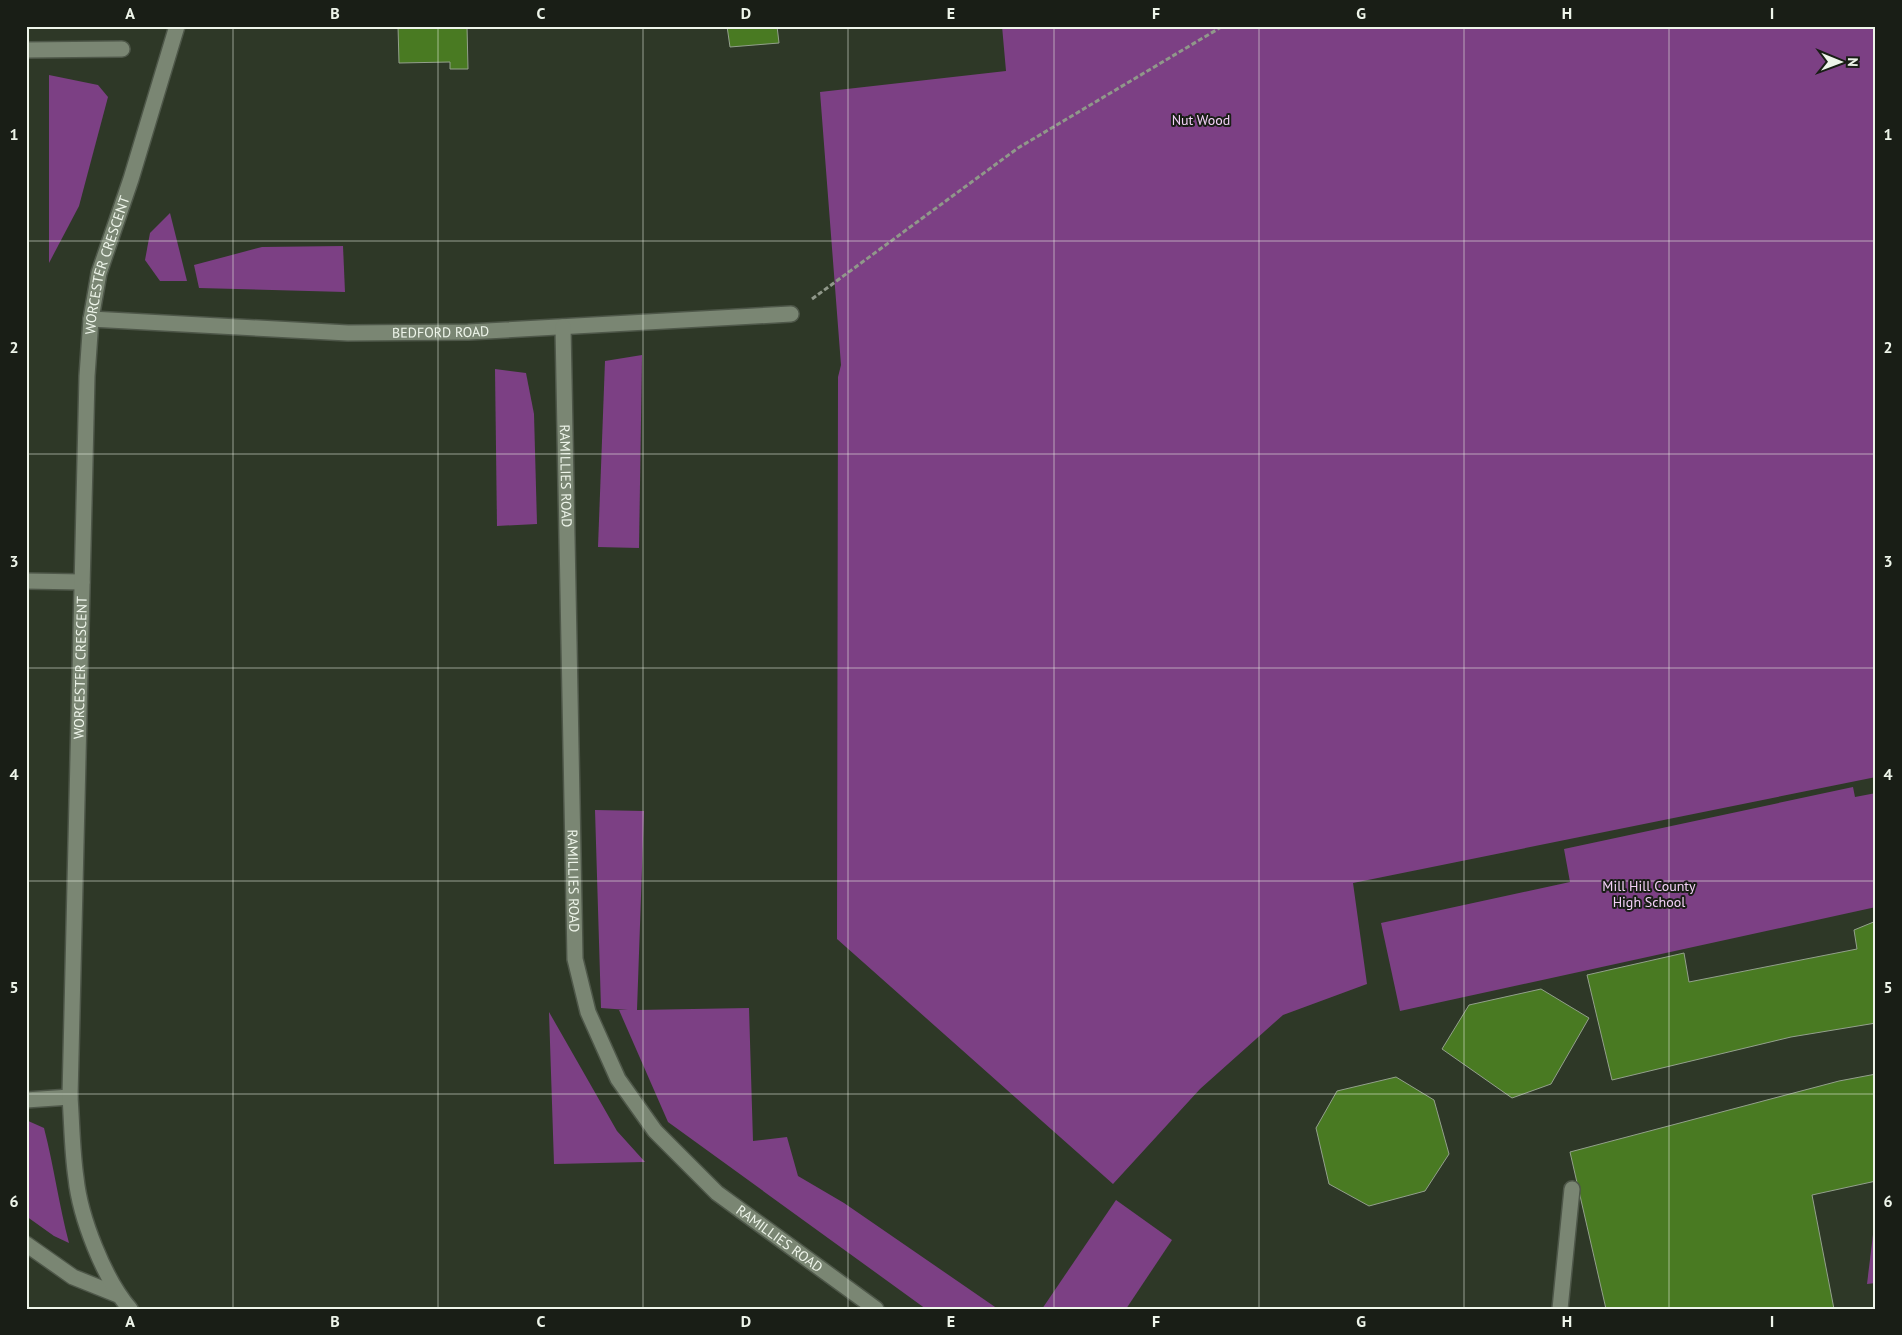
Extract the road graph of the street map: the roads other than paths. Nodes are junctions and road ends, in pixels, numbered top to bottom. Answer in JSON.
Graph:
{"nodes":[{"id":1,"x":177,"y":26,"type":"edge"},
{"id":2,"x":122,"y":49,"type":"dead end"},
{"id":3,"x":26,"y":50,"type":"edge"},
{"id":4,"x":791,"y":314,"type":"road end"},
{"id":5,"x":91,"y":320,"type":"junction"},
{"id":6,"x":563,"y":327,"type":"junction"},
{"id":7,"x":26,"y":581,"type":"edge"},
{"id":8,"x":82,"y":582,"type":"junction"},
{"id":9,"x":70,"y":1097,"type":"junction"},
{"id":10,"x":26,"y":1100,"type":"edge"},
{"id":11,"x":1572,"y":1189,"type":"dead end"},
{"id":12,"x":26,"y":1244,"type":"edge"},
{"id":13,"x":118,"y":1295,"type":"junction"},
{"id":14,"x":130,"y":1309,"type":"edge"},
{"id":15,"x":876,"y":1309,"type":"edge"},
{"id":16,"x":1560,"y":1309,"type":"edge"}],
"edges":[{"from":1,"to":5,"type":"street","name":"WORCESTER CRESCENT"},
{"from":2,"to":3,"type":"street"},
{"from":4,"to":6,"type":"street","name":"BEDFORD ROAD"},
{"from":5,"to":6,"type":"street","name":"BEDFORD ROAD"},
{"from":5,"to":8,"type":"street","name":"WORCESTER CRESCENT"},
{"from":6,"to":15,"type":"street","name":"RAMILLIES ROAD"},
{"from":7,"to":8,"type":"street"},
{"from":8,"to":9,"type":"street","name":"WORCESTER CRESCENT"},
{"from":9,"to":10,"type":"street"},
{"from":9,"to":13,"type":"street","name":"WORCESTER CRESCENT"},
{"from":11,"to":16,"type":"street"},
{"from":12,"to":13,"type":"street"},
{"from":13,"to":14,"type":"street","name":"WORCESTER CRESCENT"}]}
